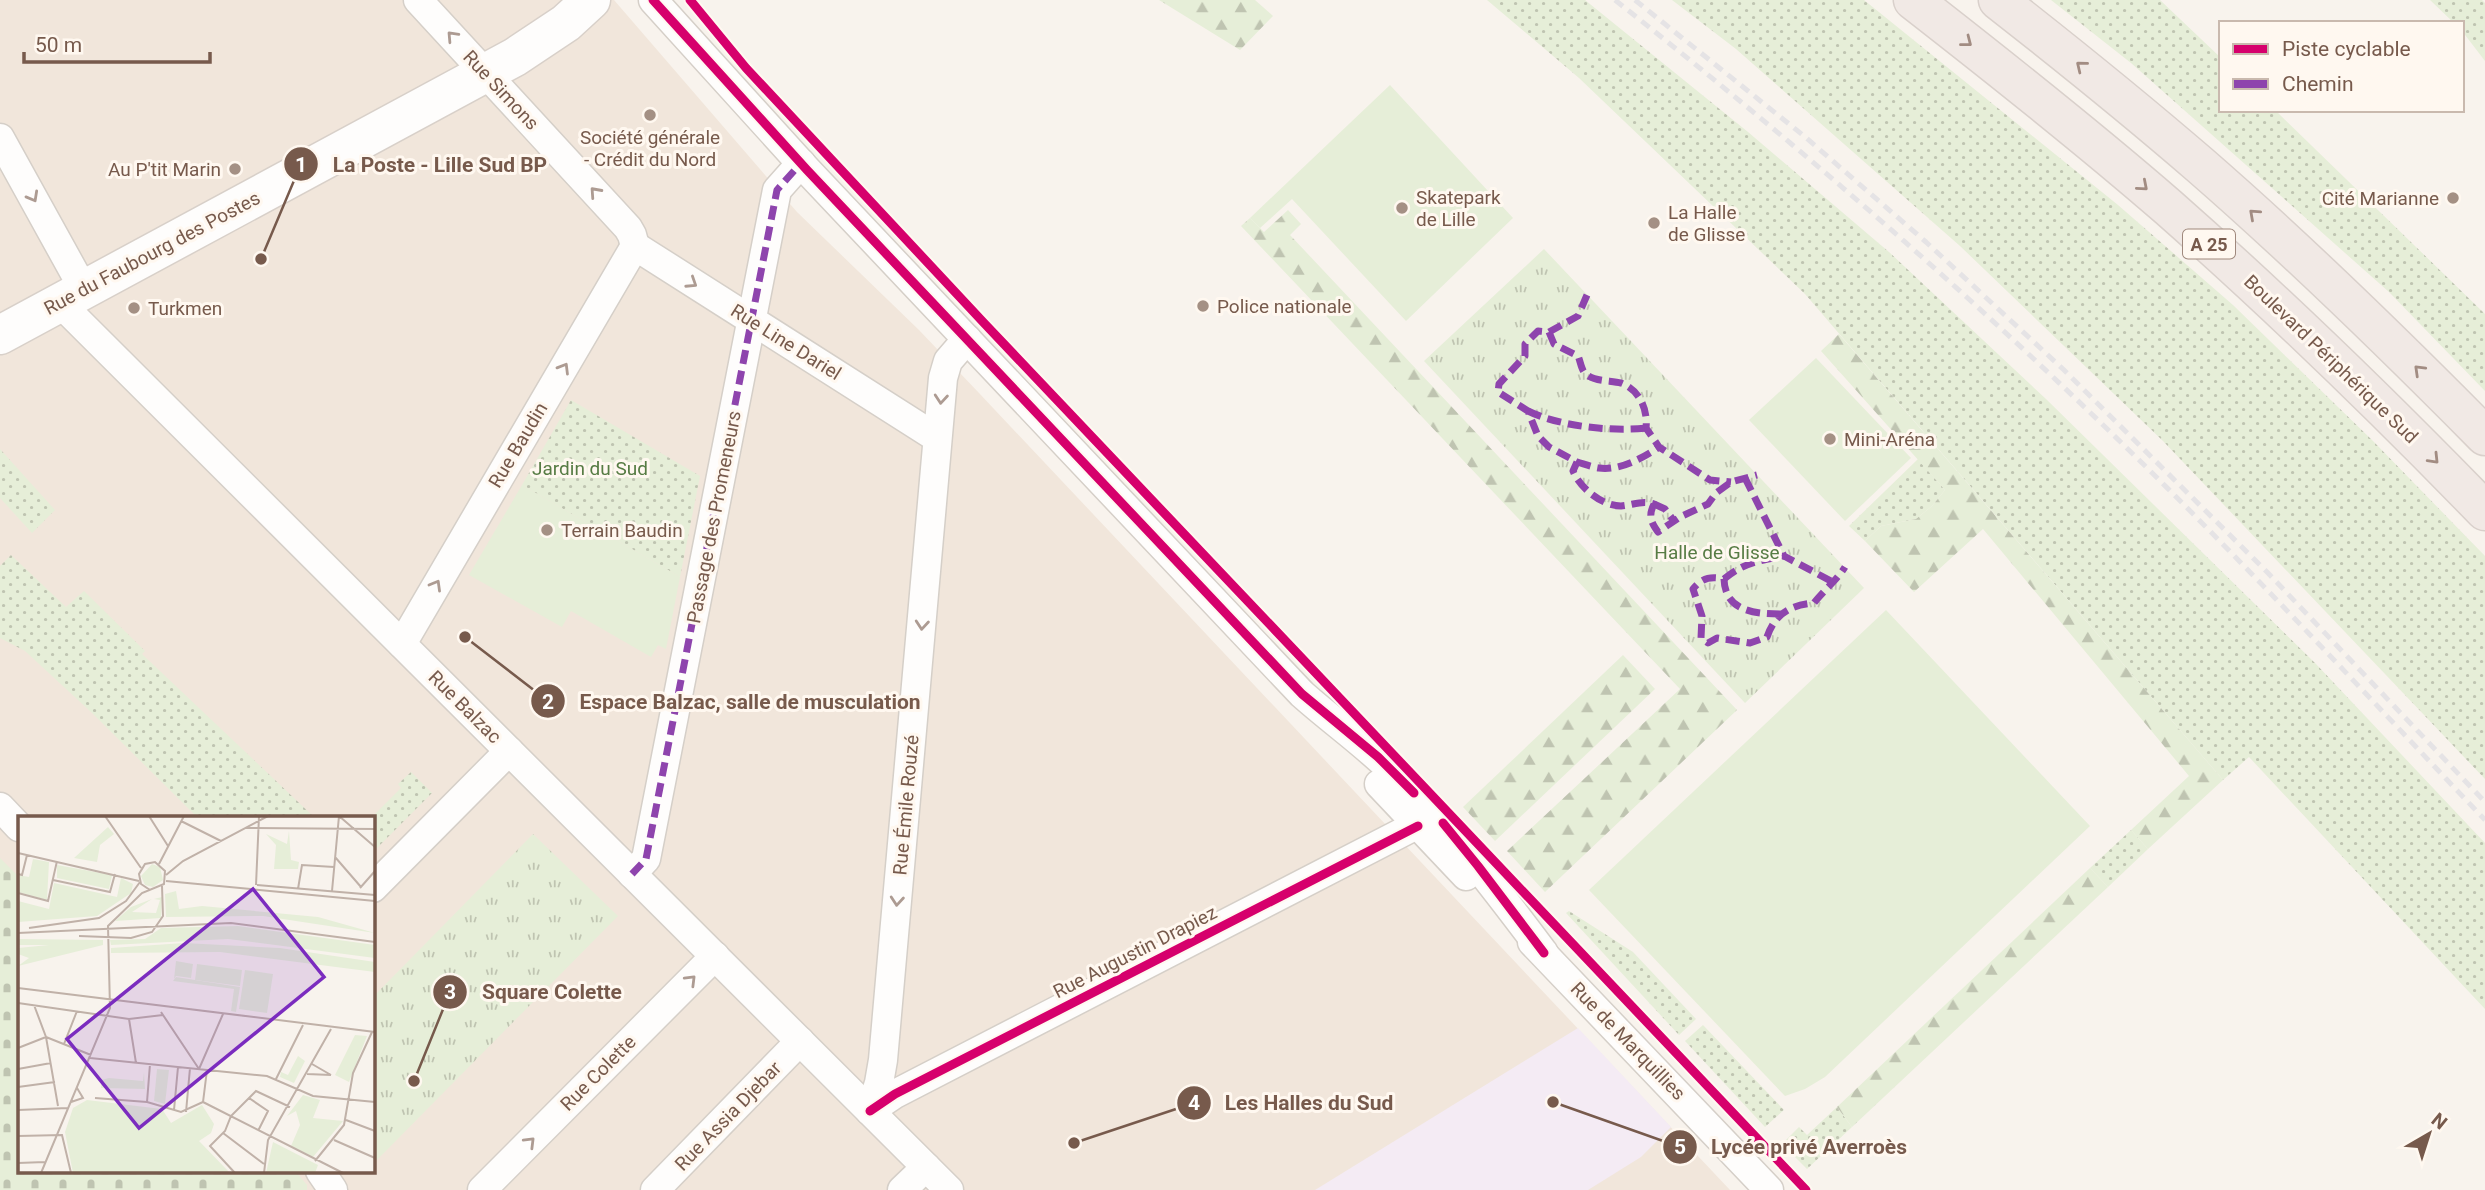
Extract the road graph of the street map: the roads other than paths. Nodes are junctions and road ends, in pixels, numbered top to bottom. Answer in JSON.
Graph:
{"nodes":[{"id":1,"x":418,"y":0,"type":"edge"},
{"id":2,"x":591,"y":0,"type":"edge"},
{"id":3,"x":653,"y":0,"type":"edge"},
{"id":4,"x":1913,"y":0,"type":"edge"},
{"id":5,"x":1998,"y":0,"type":"edge"},
{"id":6,"x":486,"y":73,"type":"junction"},
{"id":7,"x":0,"y":138,"type":"edge"},
{"id":8,"x":802,"y":163,"type":"junction"},
{"id":9,"x":635,"y":246,"type":"junction"},
{"id":10,"x":72,"y":296,"type":"junction"},
{"id":11,"x":752,"y":321,"type":"junction"},
{"id":12,"x":0,"y":335,"type":"edge"},
{"id":13,"x":967,"y":339,"type":"junction"},
{"id":14,"x":2485,"y":436,"type":"edge"},
{"id":15,"x":937,"y":438,"type":"junction"},
{"id":16,"x":2485,"y":511,"type":"edge"},
{"id":17,"x":402,"y":644,"type":"junction"},
{"id":18,"x":509,"y":751,"type":"junction"},
{"id":19,"x":0,"y":807,"type":"edge"},
{"id":20,"x":1427,"y":821,"type":"junction"},
{"id":21,"x":18,"y":826,"type":"edge"},
{"id":22,"x":632,"y":874,"type":"junction"},
{"id":23,"x":374,"y":887,"type":"edge"},
{"id":24,"x":715,"y":956,"type":"junction"},
{"id":25,"x":800,"y":1041,"type":"junction"},
{"id":26,"x":870,"y":1111,"type":"junction"},
{"id":27,"x":926,"y":1167,"type":"junction"},
{"id":28,"x":321,"y":1172,"type":"edge"},
{"id":29,"x":333,"y":1190,"type":"edge"},
{"id":30,"x":482,"y":1190,"type":"edge"},
{"id":31,"x":655,"y":1190,"type":"edge"},
{"id":32,"x":902,"y":1190,"type":"edge"},
{"id":33,"x":949,"y":1190,"type":"edge"},
{"id":34,"x":1769,"y":1190,"type":"edge"}],
"edges":[{"from":6,"to":1,"type":"street","name":"Rue Simons","one_way":true},
{"from":2,"to":6,"type":"main road","name":"Rue du Faubourg des Postes"},
{"from":3,"to":8,"type":"street","name":"Rue de Marquillies"},
{"from":4,"to":16,"type":"highway","name":"Boulevard Périphérique Sud","number":"A 25","one_way":true},
{"from":14,"to":5,"type":"highway","number":"A 25","one_way":true},
{"from":9,"to":6,"type":"street","name":"Rue Simons","one_way":true},
{"from":6,"to":10,"type":"main road","name":"Rue du Faubourg des Postes"},
{"from":7,"to":10,"type":"street","name":"Rue Balzac","one_way":true},
{"from":8,"to":11,"type":"street","name":"Passage des Promeneurs"},
{"from":8,"to":13,"type":"street","name":"Rue de Marquillies"},
{"from":9,"to":11,"type":"street","name":"Rue Line Dariel","one_way":true},
{"from":17,"to":9,"type":"street","name":"Rue Baudin","one_way":true},
{"from":10,"to":12,"type":"main road","name":"Rue du Faubourg des Postes"},
{"from":10,"to":17,"type":"street","name":"Rue Balzac"},
{"from":11,"to":15,"type":"street","name":"Rue Line Dariel"},
{"from":11,"to":22,"type":"street","name":"Passage des Promeneurs"},
{"from":13,"to":15,"type":"street","name":"Rue Émile Rouzé","one_way":true},
{"from":13,"to":20,"type":"street","name":"Rue de Marquillies"},
{"from":15,"to":26,"type":"street","name":"Rue Émile Rouzé","one_way":true},
{"from":17,"to":18,"type":"street","name":"Rue Balzac"},
{"from":18,"to":22,"type":"street","name":"Rue Balzac"},
{"from":18,"to":23,"type":"street"},
{"from":19,"to":21,"type":"street"},
{"from":20,"to":26,"type":"street","name":"Rue Augustin Drapiez"},
{"from":20,"to":34,"type":"street","name":"Rue de Marquillies"},
{"from":22,"to":24,"type":"street","name":"Rue Balzac"},
{"from":24,"to":25,"type":"street","name":"Rue Balzac"},
{"from":30,"to":24,"type":"street","name":"Rue Colette","one_way":true},
{"from":25,"to":26,"type":"street","name":"Rue Balzac"},
{"from":25,"to":31,"type":"street","name":"Rue Assia Djebar"},
{"from":26,"to":27,"type":"street","name":"Rue Balzac"},
{"from":27,"to":32,"type":"street"},
{"from":27,"to":33,"type":"street","name":"Rue Balzac"},
{"from":28,"to":29,"type":"street"}]}
